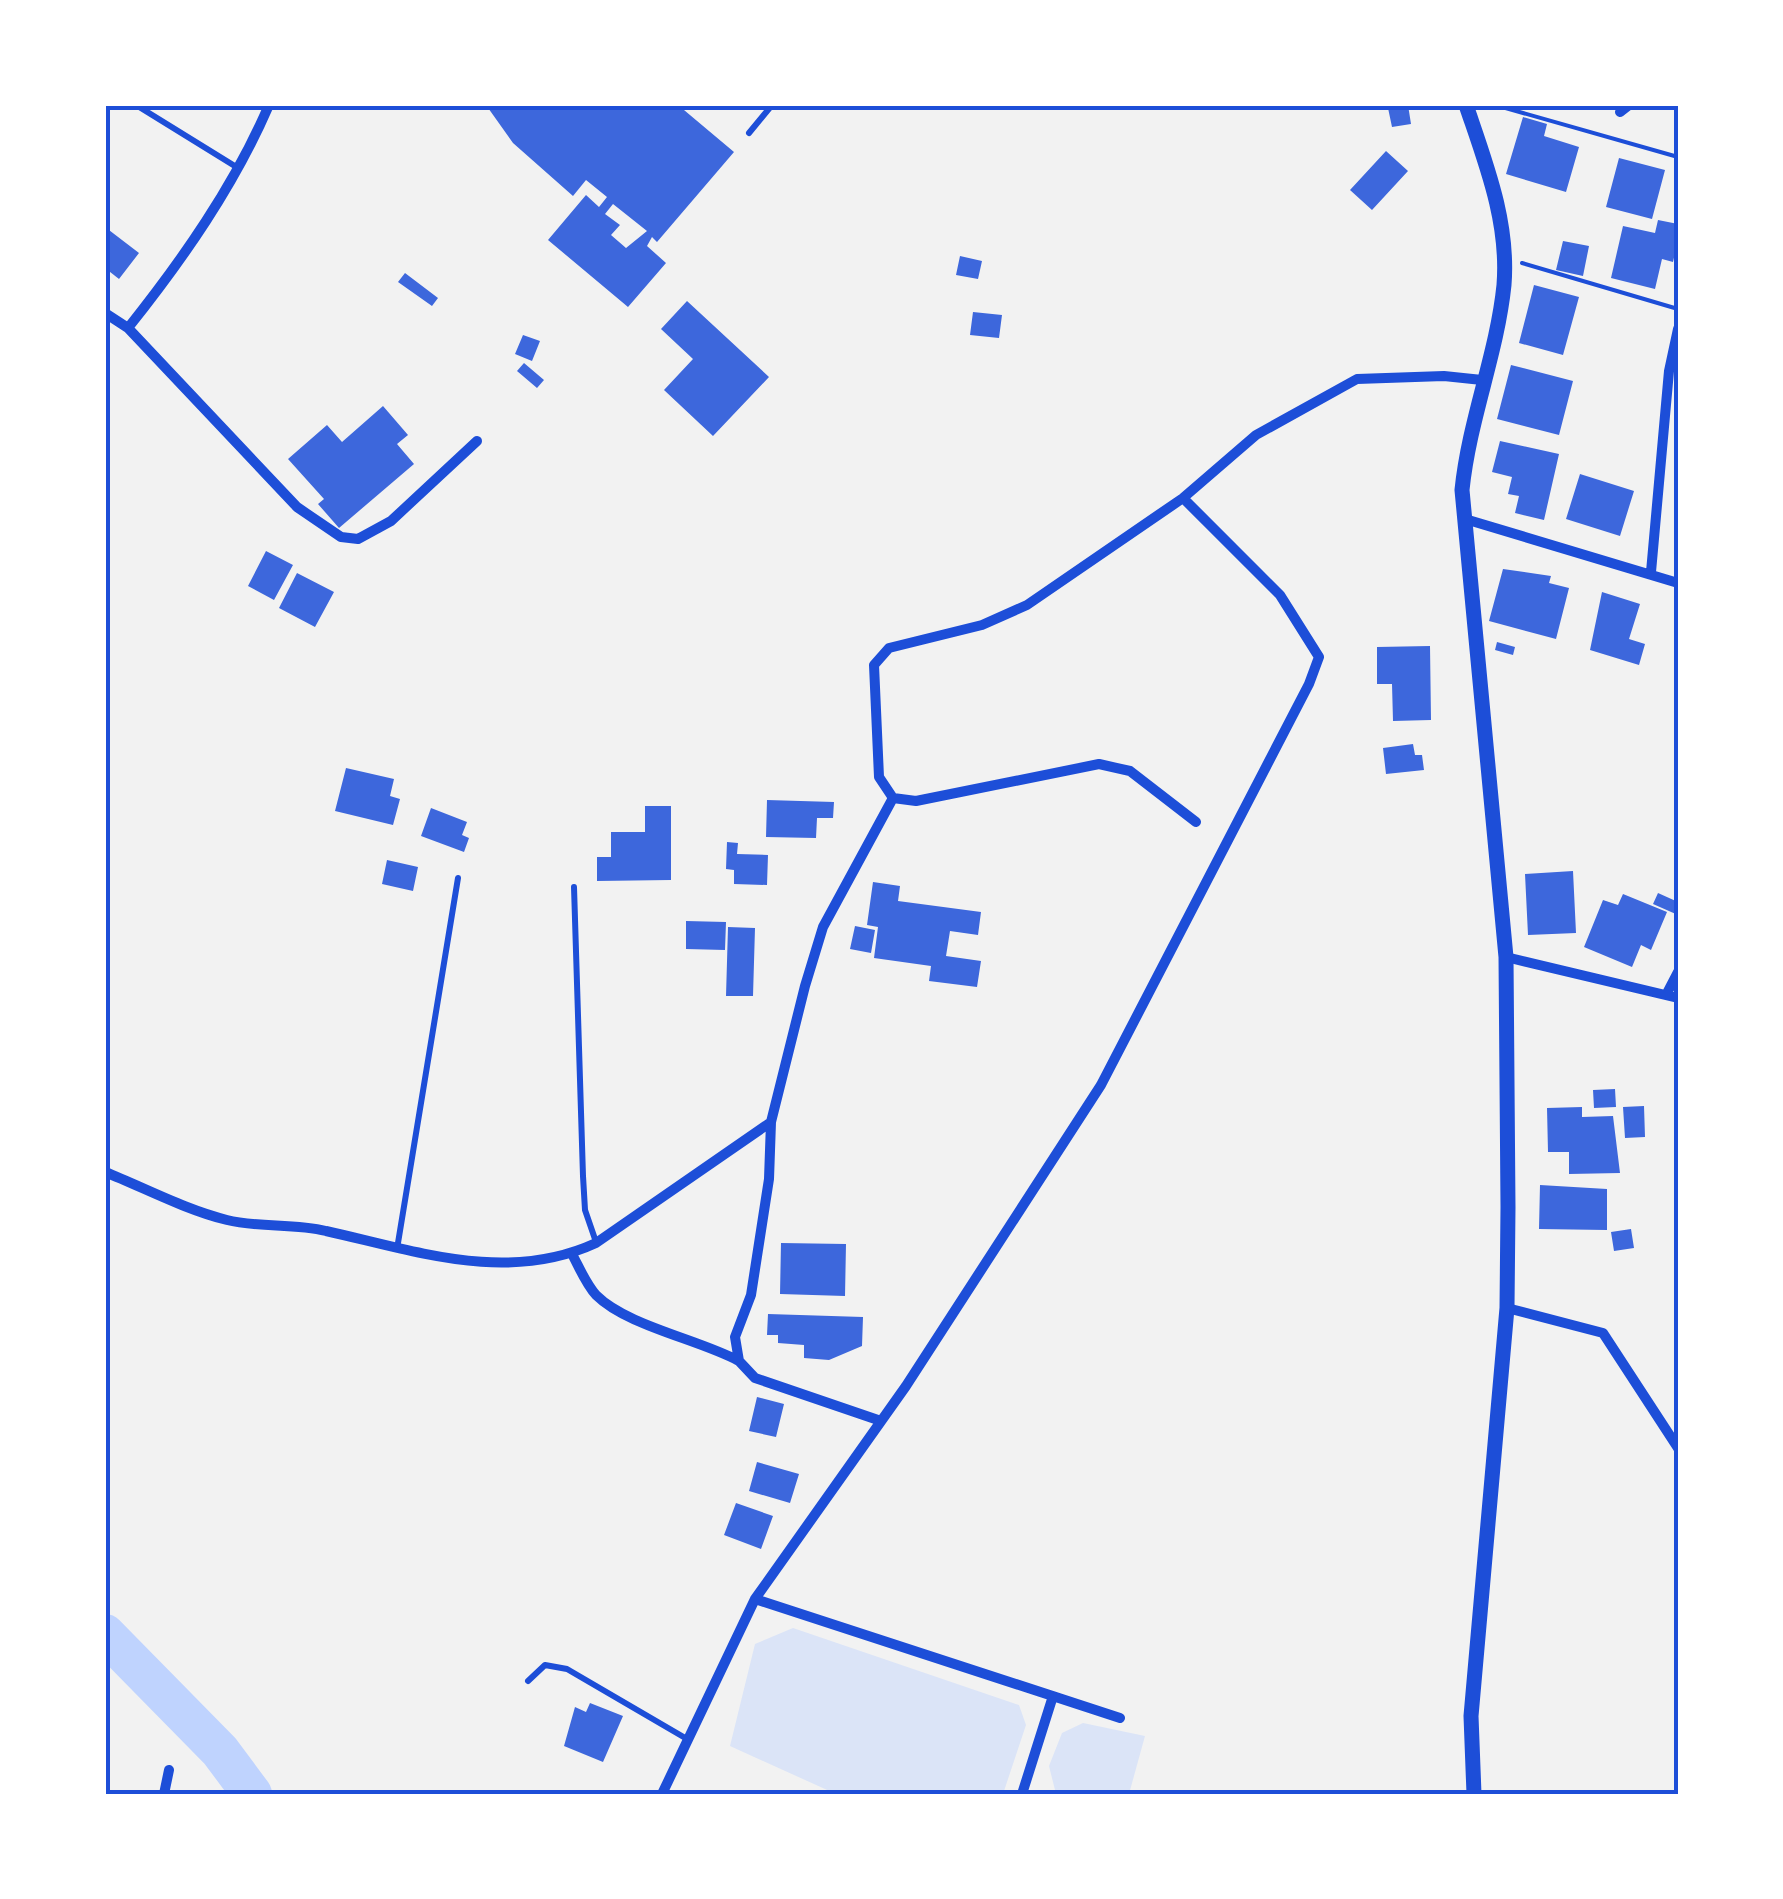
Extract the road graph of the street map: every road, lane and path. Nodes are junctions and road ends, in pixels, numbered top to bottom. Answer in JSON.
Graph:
{"nodes":[{"id":1,"x":136,"y":105,"type":"edge"},
{"id":2,"x":269,"y":105,"type":"edge"},
{"id":3,"x":772,"y":105,"type":"edge"},
{"id":4,"x":1466,"y":105,"type":"edge"},
{"id":5,"x":1495,"y":105,"type":"edge"},
{"id":6,"x":749,"y":134,"type":"dead end"},
{"id":7,"x":1678,"y":157,"type":"edge"},
{"id":8,"x":238,"y":168,"type":"junction"},
{"id":9,"x":1503,"y":257,"type":"junction"},
{"id":10,"x":1678,"y":308,"type":"edge"},
{"id":11,"x":105,"y":313,"type":"edge"},
{"id":12,"x":128,"y":328,"type":"junction"},
{"id":13,"x":1678,"y":329,"type":"edge"},
{"id":14,"x":1482,"y":380,"type":"junction"},
{"id":15,"x":478,"y":440,"type":"dead end"},
{"id":16,"x":1183,"y":498,"type":"junction"},
{"id":17,"x":1465,"y":519,"type":"junction"},
{"id":18,"x":1650,"y":572,"type":"junction"},
{"id":19,"x":1678,"y":582,"type":"edge"},
{"id":20,"x":893,"y":798,"type":"junction"},
{"id":21,"x":1196,"y":822,"type":"dead end"},
{"id":22,"x":458,"y":878,"type":"dead end"},
{"id":23,"x":574,"y":888,"type":"dead end"},
{"id":24,"x":1506,"y":956,"type":"junction"},
{"id":25,"x":1678,"y":972,"type":"edge"},
{"id":26,"x":1672,"y":996,"type":"edge"},
{"id":27,"x":771,"y":1122,"type":"junction"},
{"id":28,"x":105,"y":1172,"type":"edge"},
{"id":29,"x":596,"y":1243,"type":"junction"},
{"id":30,"x":397,"y":1250,"type":"junction"},
{"id":31,"x":572,"y":1254,"type":"junction"},
{"id":32,"x":1506,"y":1308,"type":"junction"},
{"id":33,"x":739,"y":1361,"type":"junction"},
{"id":34,"x":881,"y":1422,"type":"junction"},
{"id":35,"x":1678,"y":1448,"type":"edge"},
{"id":36,"x":754,"y":1599,"type":"junction"},
{"id":37,"x":528,"y":1681,"type":"dead end"},
{"id":38,"x":1053,"y":1696,"type":"junction"},
{"id":39,"x":1120,"y":1718,"type":"dead end"},
{"id":40,"x":688,"y":1740,"type":"junction"},
{"id":41,"x":169,"y":1770,"type":"dead end"},
{"id":42,"x":164,"y":1794,"type":"edge"},
{"id":43,"x":662,"y":1794,"type":"edge"},
{"id":44,"x":1022,"y":1794,"type":"edge"},
{"id":45,"x":1474,"y":1794,"type":"edge"}],
"edges":[{"from":1,"to":8,"type":"lane"},
{"from":2,"to":8,"type":"street"},
{"from":3,"to":6,"type":"lane"},
{"from":4,"to":9,"type":"street"},
{"from":5,"to":7,"type":"path"},
{"from":8,"to":12,"type":"street"},
{"from":9,"to":10,"type":"path"},
{"from":9,"to":14,"type":"street"},
{"from":11,"to":12,"type":"street"},
{"from":12,"to":15,"type":"street"},
{"from":13,"to":18,"type":"street"},
{"from":14,"to":16,"type":"street"},
{"from":14,"to":17,"type":"street"},
{"from":16,"to":20,"type":"street"},
{"from":16,"to":34,"type":"street"},
{"from":17,"to":18,"type":"street"},
{"from":17,"to":24,"type":"street"},
{"from":18,"to":19,"type":"street"},
{"from":20,"to":21,"type":"street"},
{"from":20,"to":27,"type":"street"},
{"from":22,"to":30,"type":"lane"},
{"from":23,"to":29,"type":"lane"},
{"from":24,"to":26,"type":"street"},
{"from":24,"to":32,"type":"street"},
{"from":25,"to":26,"type":"street"},
{"from":27,"to":29,"type":"street"},
{"from":27,"to":33,"type":"street"},
{"from":28,"to":30,"type":"street"},
{"from":29,"to":31,"type":"street"},
{"from":30,"to":31,"type":"street"},
{"from":31,"to":33,"type":"street"},
{"from":32,"to":35,"type":"street"},
{"from":32,"to":45,"type":"street"},
{"from":33,"to":34,"type":"street"},
{"from":34,"to":36,"type":"street"},
{"from":36,"to":38,"type":"street"},
{"from":36,"to":40,"type":"street"},
{"from":37,"to":40,"type":"lane"},
{"from":38,"to":39,"type":"street"},
{"from":38,"to":44,"type":"street"},
{"from":40,"to":43,"type":"street"},
{"from":41,"to":42,"type":"street"}]}
